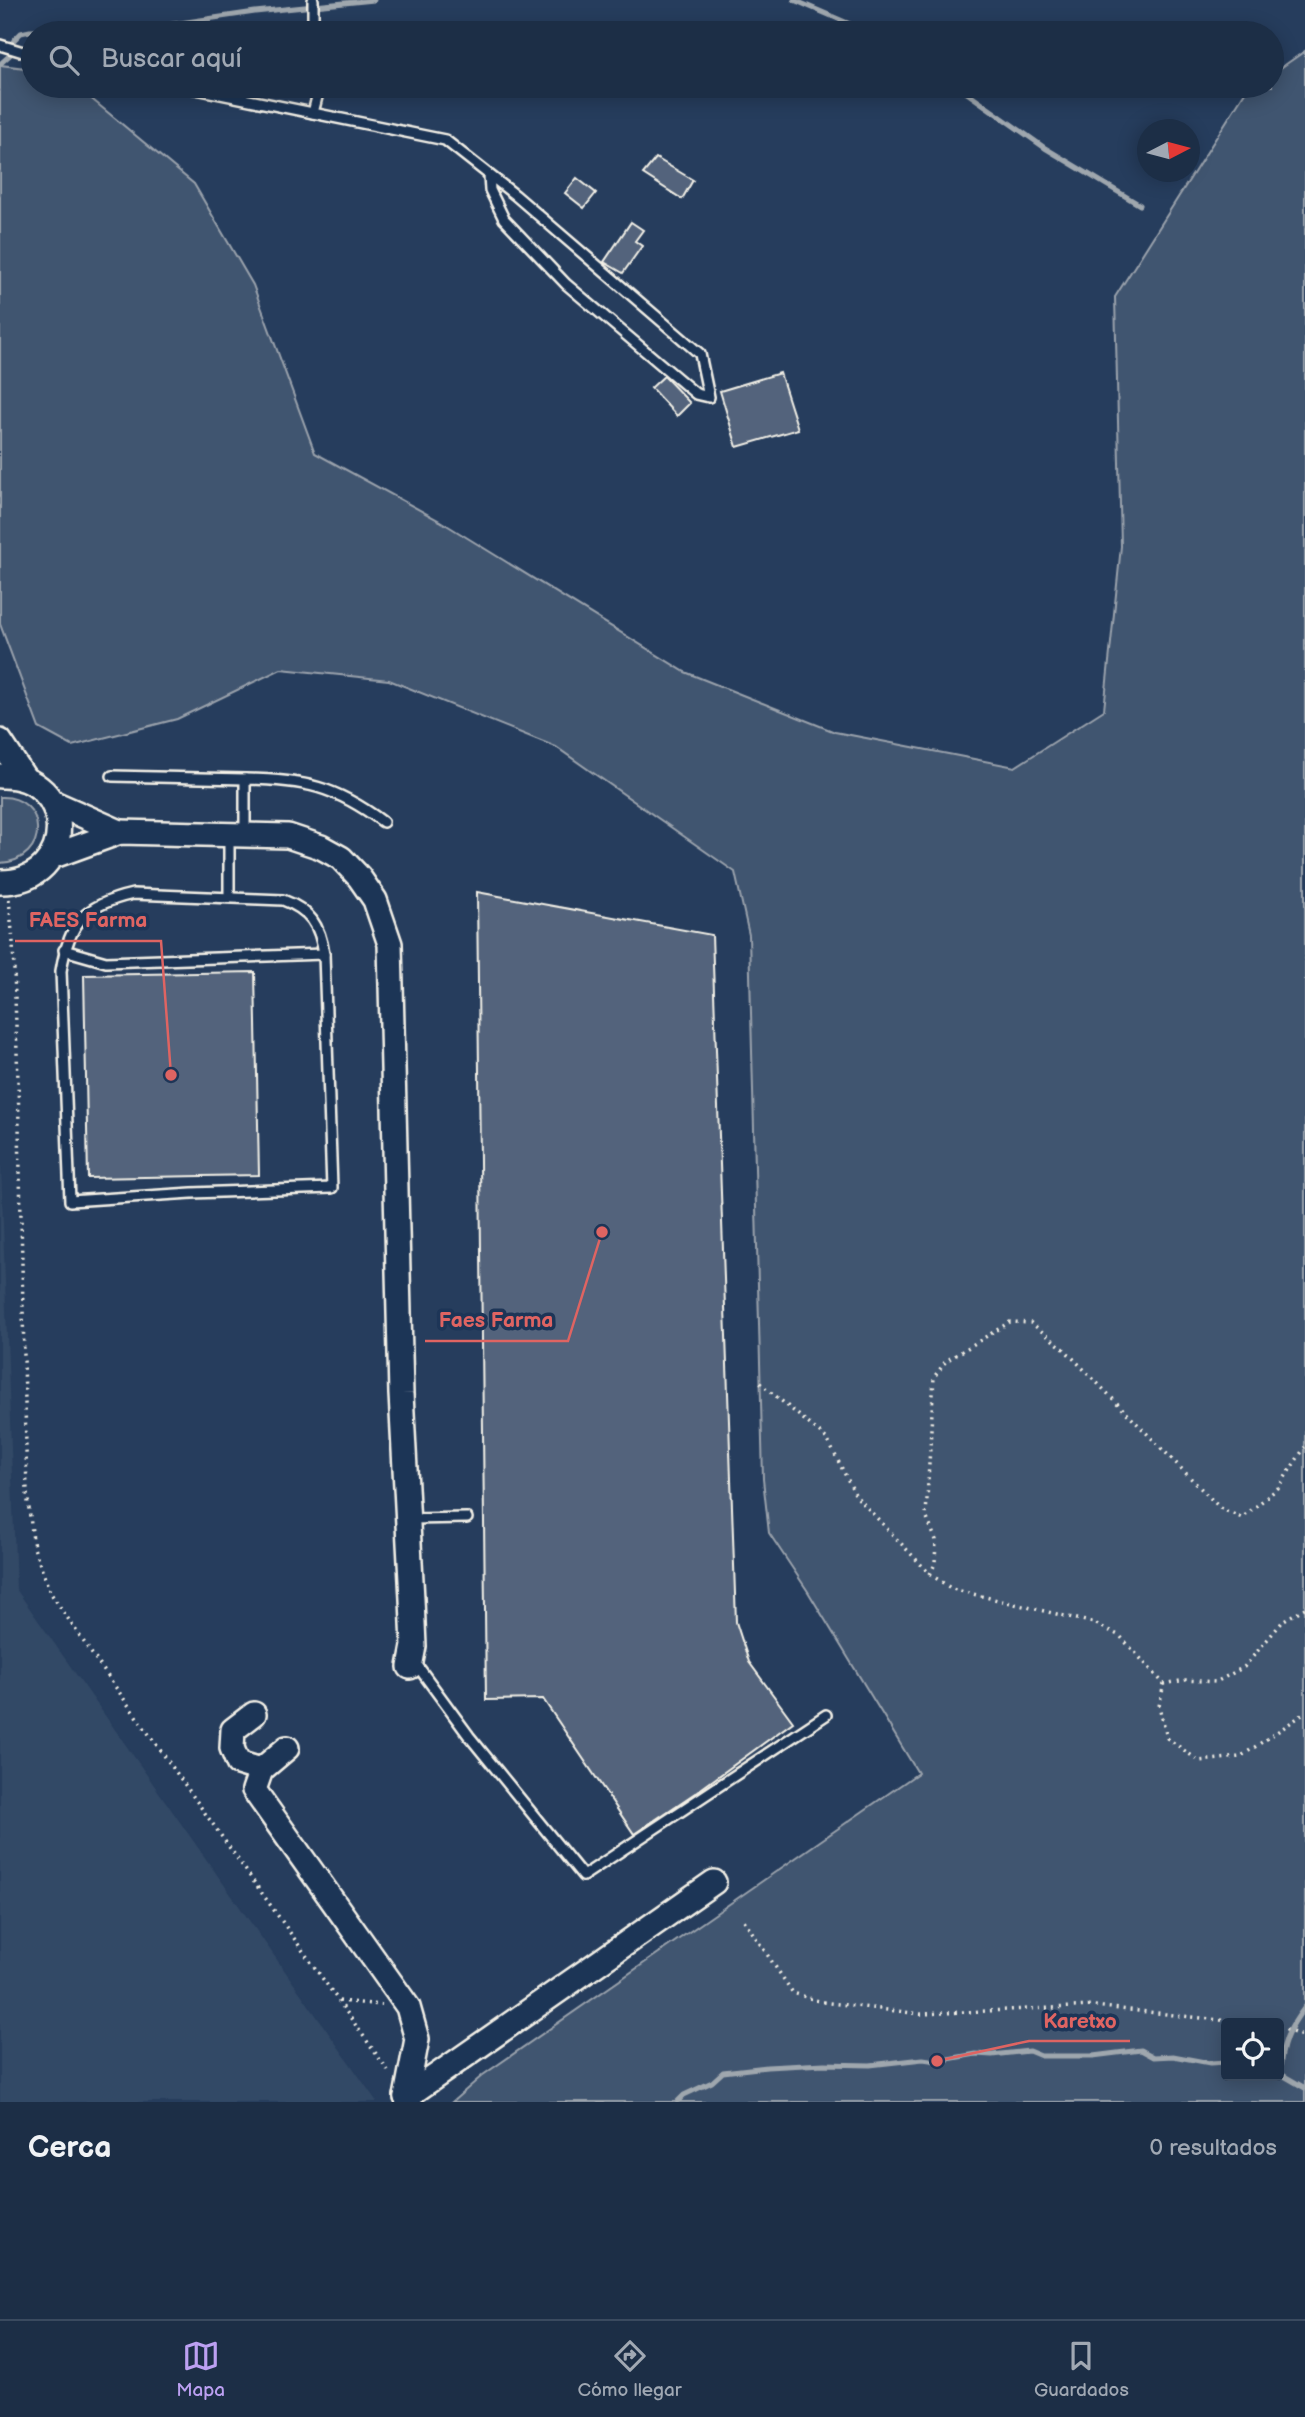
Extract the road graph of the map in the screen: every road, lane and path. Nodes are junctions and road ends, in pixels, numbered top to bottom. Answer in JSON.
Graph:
{"nodes":[{"id":1,"x":313,"y":0,"type":"edge"},
{"id":2,"x":312,"y":21,"type":"edge"},
{"id":3,"x":0,"y":45,"type":"edge"},
{"id":4,"x":21,"y":51,"type":"edge"},
{"id":5,"x":240,"y":98,"type":"edge"},
{"id":6,"x":317,"y":98,"type":"edge"},
{"id":7,"x":313,"y":113,"type":"junction"},
{"id":8,"x":489,"y":175,"type":"junction"},
{"id":9,"x":0,"y":741,"type":"edge"},
{"id":10,"x":0,"y":776,"type":"edge"},
{"id":11,"x":112,"y":776,"type":"dead end"},
{"id":12,"x":25,"y":779,"type":"junction"},
{"id":13,"x":245,"y":779,"type":"junction"},
{"id":14,"x":52,"y":802,"type":"junction"},
{"id":15,"x":383,"y":822,"type":"dead end"},
{"id":16,"x":120,"y":832,"type":"junction"},
{"id":17,"x":237,"y":834,"type":"junction"},
{"id":18,"x":51,"y":857,"type":"junction"},
{"id":19,"x":4,"y":882,"type":"edge"},
{"id":20,"x":229,"y":897,"type":"junction"},
{"id":21,"x":64,"y":950,"type":"junction"},
{"id":22,"x":324,"y":954,"type":"junction"},
{"id":23,"x":760,"y":1383,"type":"dead end"},
{"id":24,"x":1305,"y":1447,"type":"edge"},
{"id":25,"x":408,"y":1518,"type":"junction"},
{"id":26,"x":467,"y":1518,"type":"dead end"},
{"id":27,"x":930,"y":1574,"type":"junction"},
{"id":28,"x":1305,"y":1608,"type":"edge"},
{"id":29,"x":410,"y":1662,"type":"joint"},
{"id":30,"x":1164,"y":1684,"type":"junction"},
{"id":31,"x":1305,"y":1713,"type":"edge"},
{"id":32,"x":254,"y":1714,"type":"dead end"},
{"id":33,"x":825,"y":1715,"type":"dead end"},
{"id":34,"x":287,"y":1748,"type":"dead end"},
{"id":35,"x":261,"y":1770,"type":"junction"},
{"id":36,"x":714,"y":1882,"type":"dead end"},
{"id":37,"x":744,"y":1920,"type":"dead end"},
{"id":38,"x":339,"y":2001,"type":"junction"},
{"id":39,"x":385,"y":2006,"type":"dead end"},
{"id":40,"x":1221,"y":2020,"type":"edge"},
{"id":41,"x":1284,"y":2029,"type":"edge"},
{"id":42,"x":1305,"y":2037,"type":"edge"},
{"id":43,"x":408,"y":2099,"type":"edge"}],
"edges":[{"from":1,"to":2,"type":"lane"},
{"from":3,"to":4,"type":"lane"},
{"from":5,"to":7,"type":"lane"},
{"from":6,"to":7,"type":"lane"},
{"from":7,"to":8,"type":"lane"},
{"from":8,"to":8,"type":"lane"},
{"from":9,"to":12,"type":"street"},
{"from":10,"to":12,"type":"street"},
{"from":11,"to":13,"type":"lane"},
{"from":12,"to":14,"type":"street"},
{"from":13,"to":15,"type":"lane"},
{"from":13,"to":17,"type":"lane"},
{"from":14,"to":16,"type":"street"},
{"from":14,"to":18,"type":"street"},
{"from":16,"to":17,"type":"street"},
{"from":16,"to":18,"type":"street"},
{"from":17,"to":20,"type":"lane"},
{"from":17,"to":25,"type":"street"},
{"from":18,"to":19,"type":"street"},
{"from":19,"to":38,"type":"path"},
{"from":20,"to":21,"type":"lane"},
{"from":20,"to":22,"type":"lane"},
{"from":21,"to":22,"type":"lane"},
{"from":21,"to":22,"type":"lane"},
{"from":23,"to":27,"type":"path"},
{"from":24,"to":27,"type":"path"},
{"from":25,"to":26,"type":"lane"},
{"from":25,"to":29,"type":"street"},
{"from":27,"to":30,"type":"path"},
{"from":28,"to":30,"type":"path"},
{"from":29,"to":33,"type":"lane"},
{"from":30,"to":31,"type":"path"},
{"from":32,"to":35,"type":"street"},
{"from":34,"to":35,"type":"street"},
{"from":35,"to":43,"type":"street"},
{"from":36,"to":43,"type":"street"},
{"from":37,"to":40,"type":"path"},
{"from":38,"to":39,"type":"path"},
{"from":38,"to":43,"type":"path"},
{"from":41,"to":42,"type":"path"}]}
